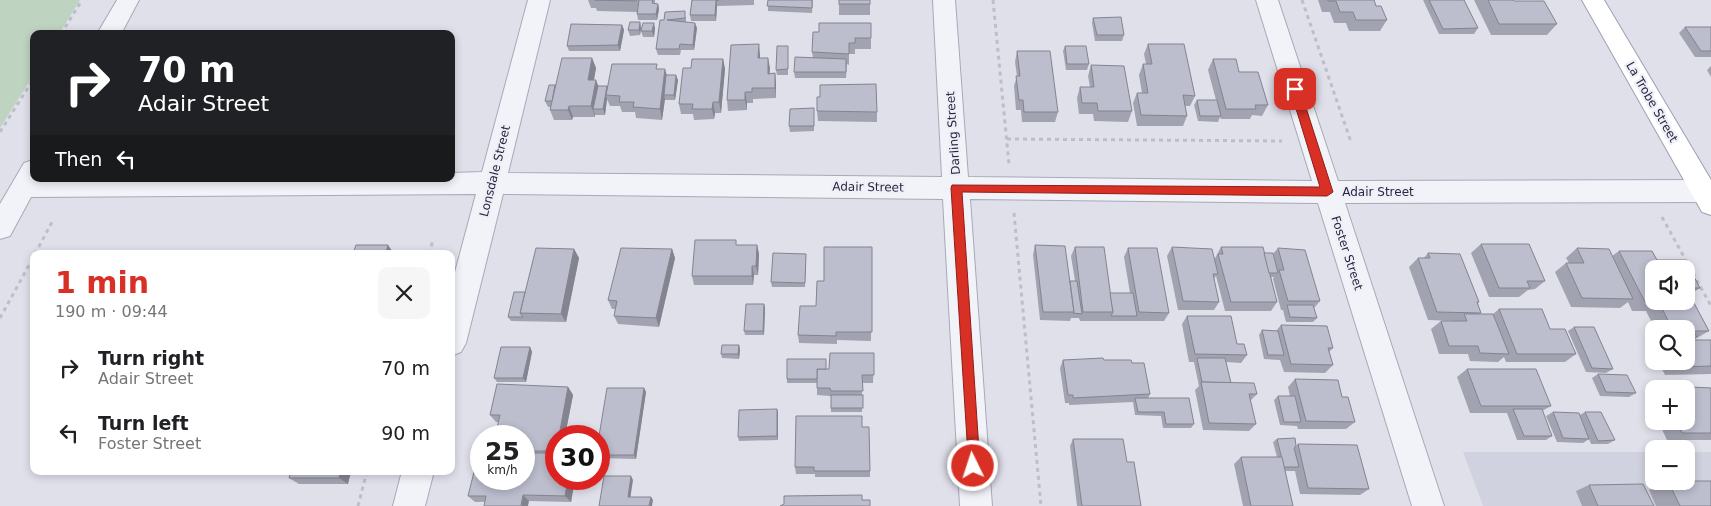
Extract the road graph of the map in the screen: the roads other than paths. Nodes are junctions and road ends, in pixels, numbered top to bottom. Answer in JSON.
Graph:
{"nodes":[{"id":1,"x":128,"y":0,"type":"edge"},
{"id":2,"x":539,"y":0,"type":"edge"},
{"id":3,"x":944,"y":0,"type":"edge"},
{"id":4,"x":1267,"y":0,"type":"edge"},
{"id":5,"x":1593,"y":0,"type":"edge"},
{"id":6,"x":111,"y":30,"type":"edge"},
{"id":7,"x":29,"y":177,"type":"edge"},
{"id":8,"x":415,"y":182,"type":"edge"},
{"id":9,"x":492,"y":183,"type":"junction"},
{"id":10,"x":956,"y":188,"type":"junction"},
{"id":11,"x":1327,"y":192,"type":"junction"},
{"id":12,"x":1708,"y":195,"type":"edge"},
{"id":13,"x":0,"y":228,"type":"edge"},
{"id":14,"x":455,"y":326,"type":"edge"},
{"id":15,"x":417,"y":475,"type":"edge"},
{"id":16,"x":409,"y":506,"type":"edge"},
{"id":17,"x":976,"y":506,"type":"edge"},
{"id":18,"x":1428,"y":506,"type":"edge"}],
"edges":[{"from":1,"to":6,"type":"street"},
{"from":2,"to":9,"type":"street","name":"Lonsdale Street"},
{"from":3,"to":10,"type":"street","name":"Darling Street"},
{"from":4,"to":11,"type":"street","name":"Foster Street"},
{"from":5,"to":12,"type":"main road","name":"La Trobe Street"},
{"from":7,"to":13,"type":"street"},
{"from":8,"to":9,"type":"street","name":"Adair Street"},
{"from":9,"to":10,"type":"street","name":"Adair Street"},
{"from":9,"to":14,"type":"street","name":"Lonsdale Street"},
{"from":10,"to":11,"type":"street","name":"Adair Street"},
{"from":10,"to":17,"type":"street","name":"Darling Street"},
{"from":11,"to":12,"type":"street","name":"Adair Street"},
{"from":11,"to":18,"type":"street","name":"Foster Street"},
{"from":15,"to":16,"type":"street"}]}
